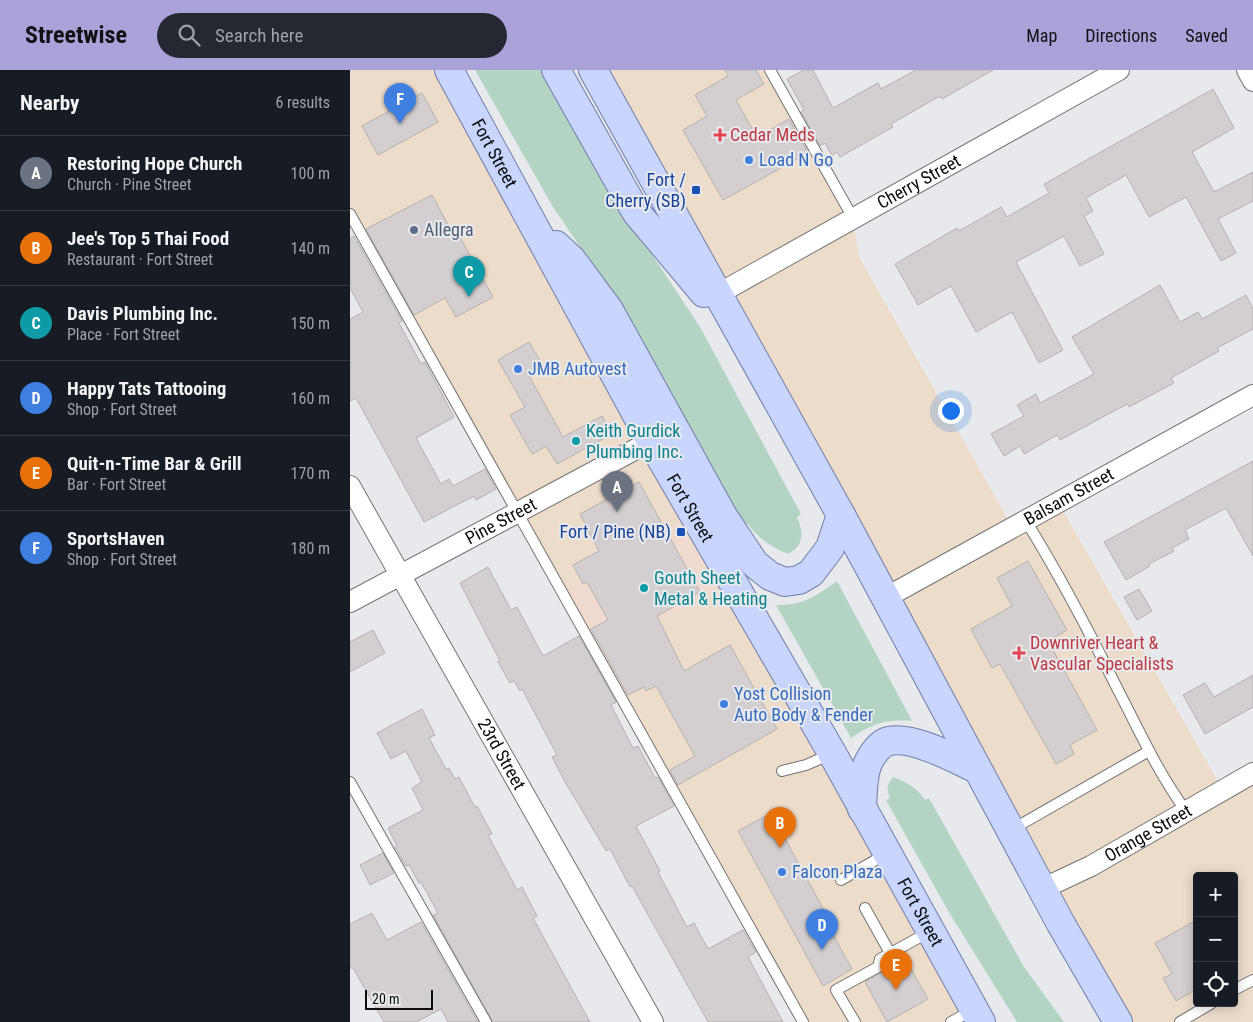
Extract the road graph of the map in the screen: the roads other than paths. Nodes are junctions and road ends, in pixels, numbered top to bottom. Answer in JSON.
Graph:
{"nodes":[{"id":1,"x":449,"y":70,"type":"edge"},
{"id":2,"x":556,"y":70,"type":"edge"},
{"id":3,"x":593,"y":70,"type":"edge"},
{"id":4,"x":770,"y":70,"type":"edge"},
{"id":5,"x":1118,"y":70,"type":"edge"},
{"id":6,"x":1247,"y":70,"type":"edge"},
{"id":7,"x":1253,"y":81,"type":"edge"},
{"id":8,"x":350,"y":214,"type":"edge"},
{"id":9,"x":852,"y":218,"type":"junction"},
{"id":10,"x":533,"y":224,"type":"junction"},
{"id":11,"x":718,"y":294,"type":"junction"},
{"id":12,"x":746,"y":342,"type":"junction"},
{"id":13,"x":1253,"y":396,"type":"edge"},
{"id":14,"x":651,"y":441,"type":"junction"},
{"id":15,"x":350,"y":486,"type":"edge"},
{"id":16,"x":518,"y":512,"type":"junction"},
{"id":17,"x":841,"y":515,"type":"junction"},
{"id":18,"x":1026,"y":521,"type":"junction"},
{"id":19,"x":400,"y":574,"type":"junction"},
{"id":20,"x":885,"y":598,"type":"junction"},
{"id":21,"x":350,"y":602,"type":"edge"},
{"id":22,"x":1149,"y":751,"type":"junction"},
{"id":23,"x":832,"y":753,"type":"junction"},
{"id":24,"x":978,"y":769,"type":"junction"},
{"id":25,"x":782,"y":771,"type":"dead end"},
{"id":26,"x":1253,"y":773,"type":"edge"},
{"id":27,"x":350,"y":782,"type":"edge"},
{"id":28,"x":862,"y":809,"type":"junction"},
{"id":29,"x":1186,"y":811,"type":"junction"},
{"id":30,"x":1010,"y":830,"type":"junction"},
{"id":31,"x":887,"y":853,"type":"junction"},
{"id":32,"x":841,"y":880,"type":"dead end"},
{"id":33,"x":1042,"y":889,"type":"junction"},
{"id":34,"x":865,"y":908,"type":"dead end"},
{"id":35,"x":930,"y":932,"type":"junction"},
{"id":36,"x":890,"y":953,"type":"junction"},
{"id":37,"x":1253,"y":980,"type":"edge"},
{"id":38,"x":1238,"y":988,"type":"edge"},
{"id":39,"x":1205,"y":1007,"type":"edge"},
{"id":40,"x":969,"y":1018,"type":"edge"},
{"id":41,"x":486,"y":1022,"type":"edge"},
{"id":42,"x":653,"y":1022,"type":"edge"},
{"id":43,"x":803,"y":1022,"type":"edge"},
{"id":44,"x":855,"y":1022,"type":"edge"},
{"id":45,"x":1118,"y":1022,"type":"edge"},
{"id":46,"x":1180,"y":1022,"type":"edge"}],
"edges":[{"from":1,"to":10,"type":"main road","name":"Fort Street"},
{"from":2,"to":12,"type":"main road"},
{"from":3,"to":11,"type":"main road"},
{"from":4,"to":9,"type":"lane"},
{"from":5,"to":9,"type":"street","name":"Cherry Street"},
{"from":6,"to":7,"type":"street"},
{"from":8,"to":16,"type":"lane"},
{"from":9,"to":11,"type":"street","name":"Cherry Street"},
{"from":10,"to":14,"type":"main road","name":"Fort Street"},
{"from":10,"to":17,"type":"main road"},
{"from":11,"to":12,"type":"main road"},
{"from":12,"to":17,"type":"main road"},
{"from":13,"to":18,"type":"street","name":"Balsam Street"},
{"from":14,"to":16,"type":"street","name":"Pine Street"},
{"from":14,"to":23,"type":"main road","name":"Fort Street"},
{"from":15,"to":19,"type":"street","name":"23rd Street"},
{"from":16,"to":19,"type":"street","name":"Pine Street"},
{"from":16,"to":43,"type":"lane"},
{"from":17,"to":20,"type":"main road"},
{"from":18,"to":20,"type":"street","name":"Balsam Street"},
{"from":18,"to":22,"type":"lane"},
{"from":19,"to":21,"type":"street","name":"Pine Street"},
{"from":19,"to":42,"type":"street","name":"23rd Street"},
{"from":20,"to":24,"type":"main road"},
{"from":22,"to":29,"type":"lane"},
{"from":22,"to":30,"type":"lane"},
{"from":23,"to":25,"type":"lane"},
{"from":23,"to":28,"type":"main road","name":"Fort Street"},
{"from":24,"to":28,"type":"main road"},
{"from":24,"to":30,"type":"main road"},
{"from":26,"to":29,"type":"street","name":"Orange Street"},
{"from":27,"to":41,"type":"lane"},
{"from":28,"to":31,"type":"main road","name":"Fort Street"},
{"from":29,"to":33,"type":"street","name":"Orange Street"},
{"from":30,"to":33,"type":"main road"},
{"from":31,"to":32,"type":"lane"},
{"from":31,"to":35,"type":"main road","name":"Fort Street"},
{"from":33,"to":45,"type":"main road"},
{"from":34,"to":36,"type":"lane"},
{"from":35,"to":36,"type":"lane"},
{"from":35,"to":40,"type":"main road","name":"Fort Street"},
{"from":36,"to":44,"type":"lane"},
{"from":37,"to":38,"type":"lane"},
{"from":39,"to":46,"type":"lane"}]}
